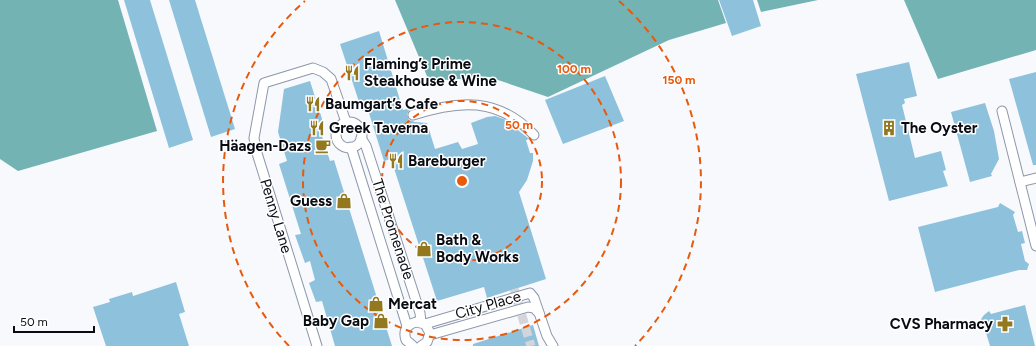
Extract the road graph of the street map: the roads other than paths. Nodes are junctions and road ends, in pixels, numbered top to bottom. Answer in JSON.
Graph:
{"nodes":[{"id":1,"x":1002,"y":111,"type":"dead end"},
{"id":2,"x":413,"y":116,"type":"dead end"},
{"id":3,"x":346,"y":122,"type":"junction"},
{"id":4,"x":534,"y":135,"type":"dead end"},
{"id":5,"x":361,"y":138,"type":"junction"},
{"id":6,"x":351,"y":147,"type":"junction"},
{"id":7,"x":1036,"y":178,"type":"edge"},
{"id":8,"x":1020,"y":182,"type":"junction"},
{"id":9,"x":1036,"y":246,"type":"edge"},
{"id":10,"x":539,"y":313,"type":"junction"},
{"id":11,"x":423,"y":323,"type":"junction"},
{"id":12,"x":407,"y":326,"type":"junction"},
{"id":13,"x":547,"y":336,"type":"junction"},
{"id":14,"x":427,"y":342,"type":"edge"},
{"id":15,"x":317,"y":346,"type":"edge"},
{"id":16,"x":413,"y":346,"type":"edge"},
{"id":17,"x":548,"y":346,"type":"edge"},
{"id":18,"x":553,"y":346,"type":"edge"}],
"edges":[{"from":1,"to":8,"type":"street"},
{"from":2,"to":4,"type":"street"},
{"from":3,"to":5,"type":"street"},
{"from":3,"to":6,"type":"street"},
{"from":3,"to":15,"type":"street","name":"Penny Lane"},
{"from":5,"to":6,"type":"street"},
{"from":5,"to":11,"type":"street","name":"The Promenade"},
{"from":6,"to":12,"type":"street","name":"The Promenade"},
{"from":7,"to":8,"type":"street"},
{"from":8,"to":9,"type":"street"},
{"from":10,"to":11,"type":"street","name":"City Place"},
{"from":10,"to":13,"type":"street","name":"City Place"},
{"from":10,"to":14,"type":"street","name":"City Place"},
{"from":11,"to":12,"type":"street"},
{"from":11,"to":14,"type":"street","name":"The Promenade"},
{"from":12,"to":16,"type":"street","name":"The Promenade"},
{"from":13,"to":17,"type":"street","name":"City Place"},
{"from":13,"to":18,"type":"street","name":"City Place"}]}
